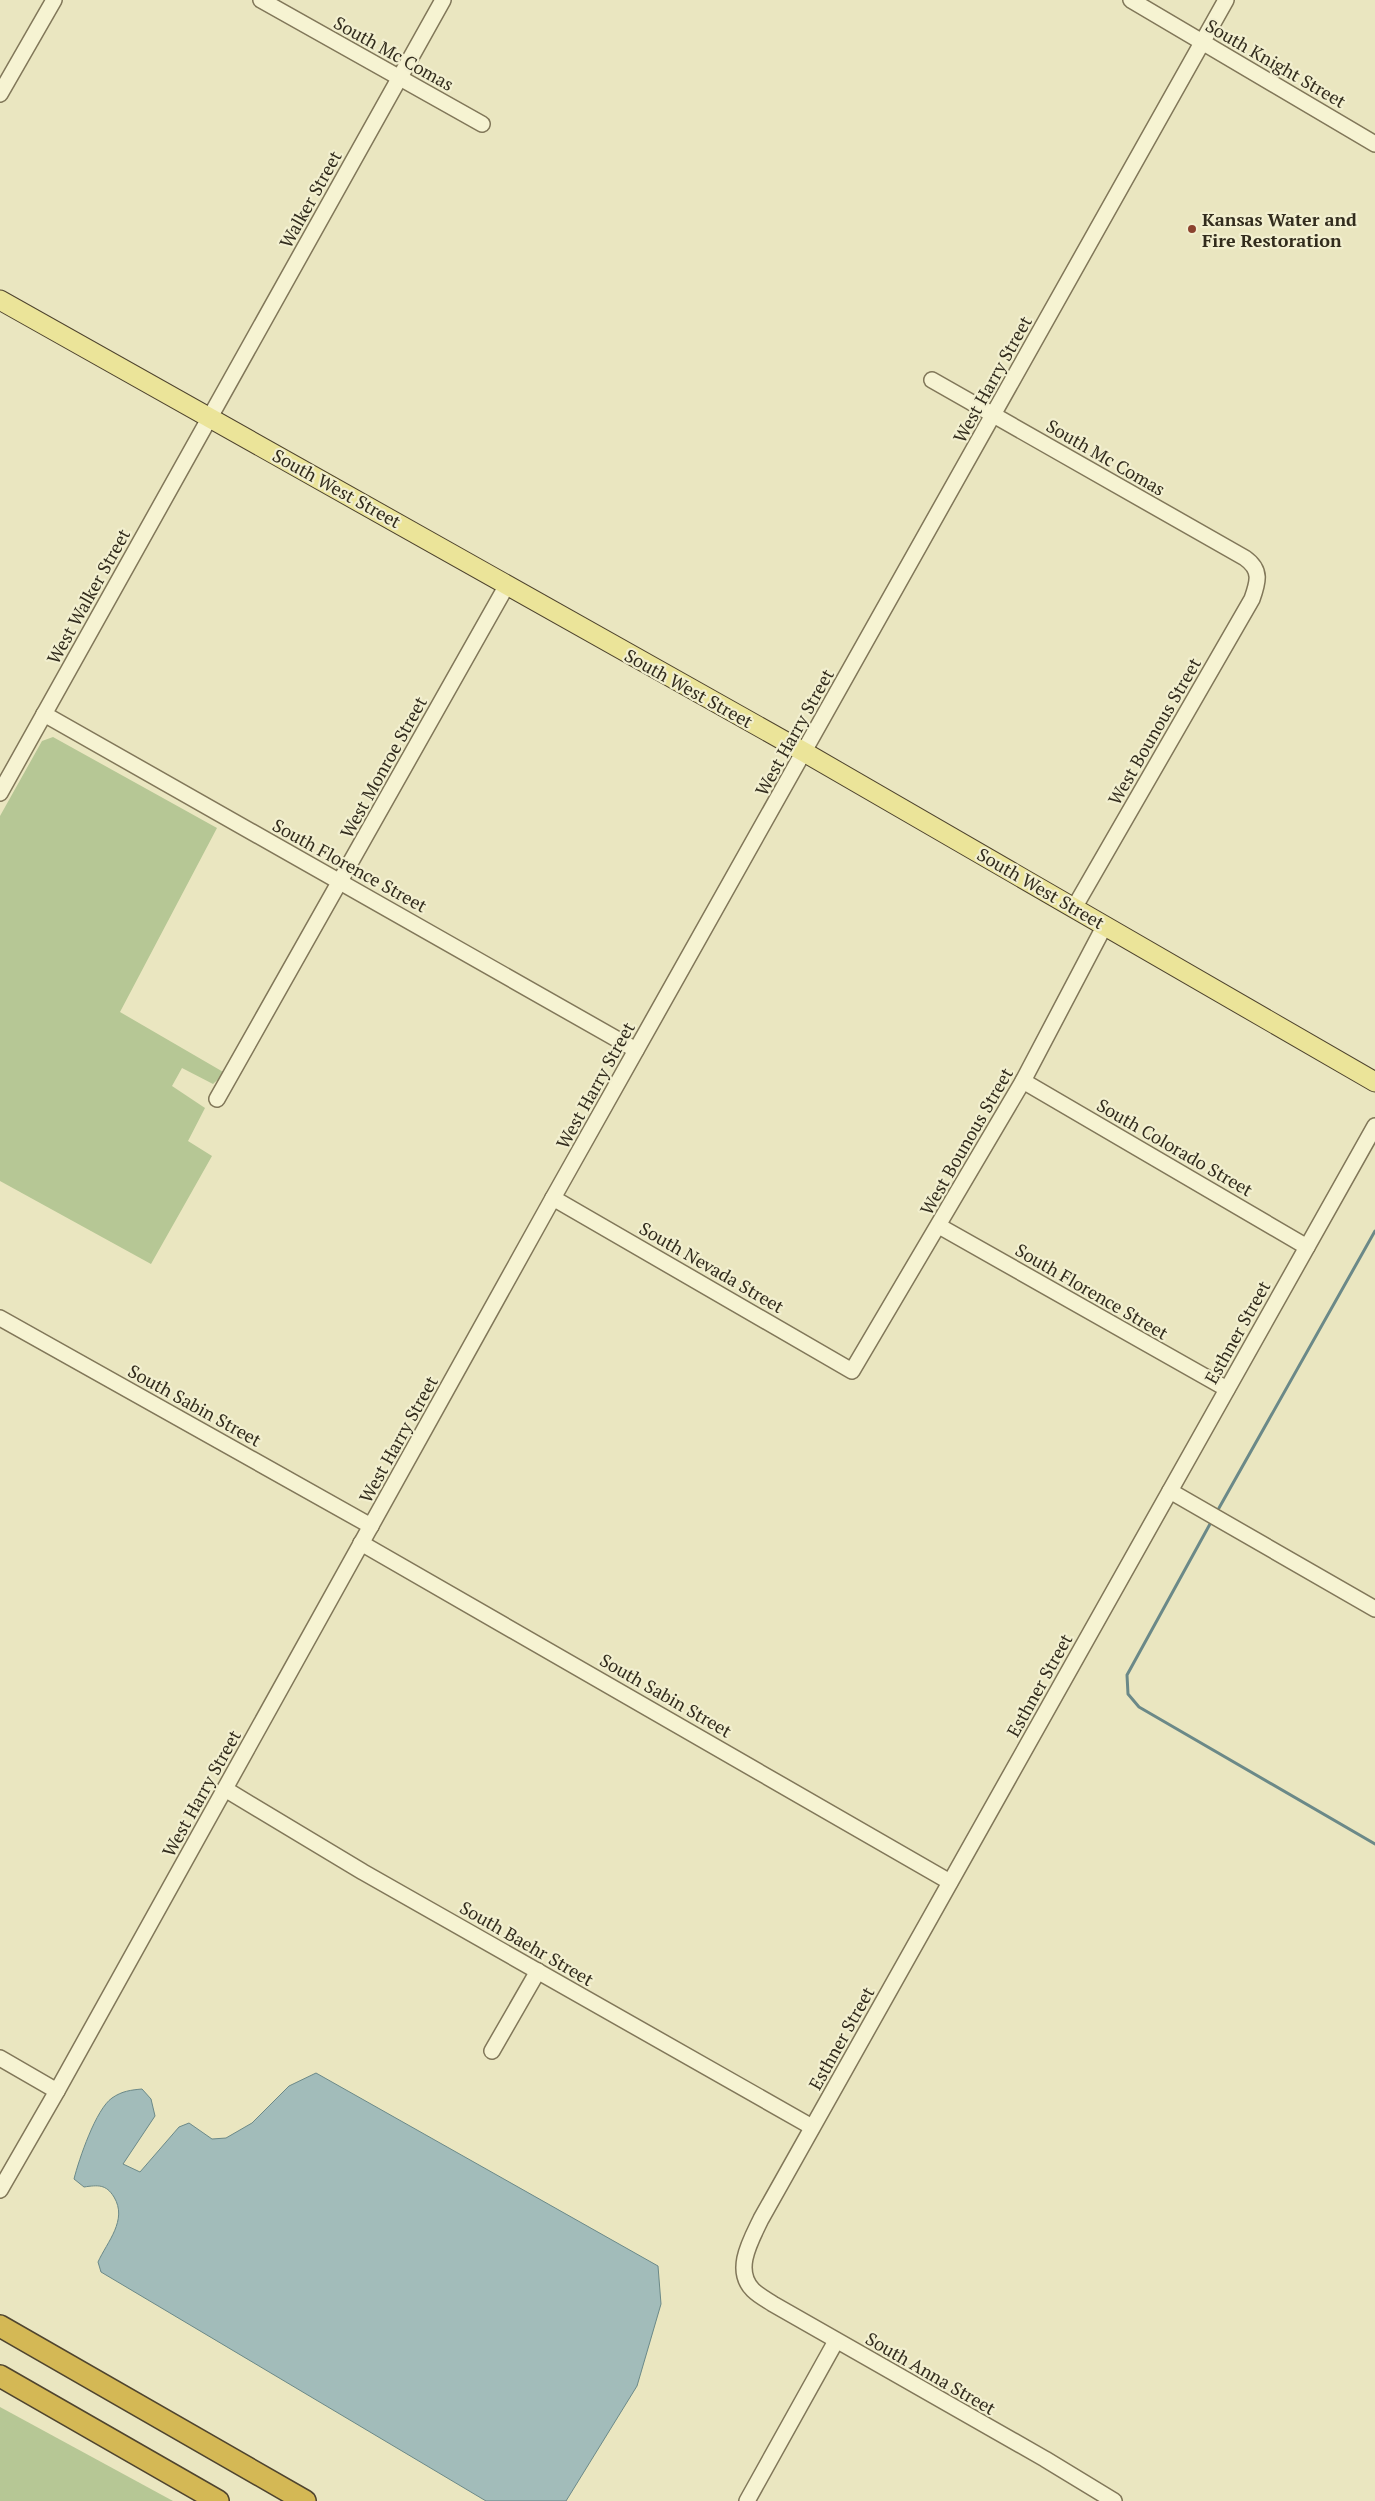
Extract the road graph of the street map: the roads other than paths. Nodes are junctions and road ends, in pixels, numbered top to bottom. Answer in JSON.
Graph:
{"nodes":[{"id":1,"x":54,"y":0,"type":"edge"},
{"id":2,"x":261,"y":0,"type":"edge"},
{"id":3,"x":443,"y":0,"type":"edge"},
{"id":4,"x":1131,"y":0,"type":"edge"},
{"id":5,"x":1226,"y":0,"type":"edge"},
{"id":6,"x":1202,"y":42,"type":"junction"},
{"id":7,"x":399,"y":77,"type":"junction"},
{"id":8,"x":0,"y":94,"type":"edge"},
{"id":9,"x":482,"y":124,"type":"dead end"},
{"id":10,"x":1375,"y":144,"type":"edge"},
{"id":11,"x":0,"y":300,"type":"edge"},
{"id":12,"x":932,"y":380,"type":"dead end"},
{"id":13,"x":993,"y":415,"type":"junction"},
{"id":14,"x":209,"y":416,"type":"junction"},
{"id":15,"x":1256,"y":572,"type":"joint"},
{"id":16,"x":508,"y":585,"type":"junction"},
{"id":17,"x":44,"y":714,"type":"junction"},
{"id":18,"x":804,"y":752,"type":"junction"},
{"id":19,"x":0,"y":793,"type":"edge"},
{"id":20,"x":340,"y":881,"type":"junction"},
{"id":21,"x":1074,"y":908,"type":"junction"},
{"id":22,"x":1105,"y":925,"type":"junction"},
{"id":23,"x":636,"y":1050,"type":"junction"},
{"id":24,"x":1023,"y":1081,"type":"junction"},
{"id":25,"x":1375,"y":1082,"type":"edge"},
{"id":26,"x":217,"y":1099,"type":"dead end"},
{"id":27,"x":1375,"y":1126,"type":"edge"},
{"id":28,"x":553,"y":1198,"type":"junction"},
{"id":29,"x":939,"y":1226,"type":"junction"},
{"id":30,"x":1307,"y":1246,"type":"junction"},
{"id":31,"x":0,"y":1318,"type":"edge"},
{"id":32,"x":852,"y":1371,"type":"joint"},
{"id":33,"x":1227,"y":1388,"type":"junction"},
{"id":34,"x":1170,"y":1491,"type":"junction"},
{"id":35,"x":371,"y":1526,"type":"junction"},
{"id":36,"x":361,"y":1543,"type":"junction"},
{"id":37,"x":1375,"y":1609,"type":"edge"},
{"id":38,"x":225,"y":1789,"type":"junction"},
{"id":39,"x":950,"y":1882,"type":"junction"},
{"id":40,"x":538,"y":1971,"type":"junction"},
{"id":41,"x":492,"y":2051,"type":"dead end"},
{"id":42,"x":0,"y":2058,"type":"edge"},
{"id":43,"x":57,"y":2091,"type":"junction"},
{"id":44,"x":812,"y":2127,"type":"junction"},
{"id":45,"x":0,"y":2190,"type":"edge"},
{"id":46,"x":745,"y":2265,"type":"joint"},
{"id":47,"x":0,"y":2326,"type":"edge"},
{"id":48,"x":836,"y":2341,"type":"junction"},
{"id":49,"x":0,"y":2376,"type":"edge"},
{"id":50,"x":218,"y":2501,"type":"edge"},
{"id":51,"x":305,"y":2501,"type":"edge"},
{"id":52,"x":747,"y":2501,"type":"edge"},
{"id":53,"x":1114,"y":2501,"type":"edge"}],
"edges":[{"from":1,"to":8,"type":"street"},
{"from":2,"to":7,"type":"street","name":"South Mc Comas"},
{"from":3,"to":7,"type":"street","name":"Walker Street"},
{"from":4,"to":6,"type":"street","name":"South Knight Street"},
{"from":5,"to":6,"type":"street","name":"West Harry Street"},
{"from":6,"to":10,"type":"street","name":"South Knight Street"},
{"from":6,"to":13,"type":"street","name":"West Harry Street"},
{"from":7,"to":9,"type":"street","name":"South Mc Comas"},
{"from":7,"to":14,"type":"street","name":"Walker Street"},
{"from":11,"to":14,"type":"main road","name":"South West Street"},
{"from":12,"to":13,"type":"street","name":"South Mc Comas"},
{"from":13,"to":15,"type":"street","name":"South Mc Comas"},
{"from":13,"to":18,"type":"street","name":"West Harry Street"},
{"from":14,"to":16,"type":"main road","name":"South West Street"},
{"from":14,"to":17,"type":"street","name":"West Walker Street"},
{"from":15,"to":21,"type":"street","name":"West Bounous Street"},
{"from":16,"to":18,"type":"main road","name":"South West Street"},
{"from":16,"to":20,"type":"street","name":"West Monroe Street"},
{"from":17,"to":19,"type":"street","name":"West Walker Street"},
{"from":17,"to":20,"type":"street","name":"South Florence Street"},
{"from":18,"to":21,"type":"main road","name":"South West Street"},
{"from":18,"to":23,"type":"street","name":"West Harry Street"},
{"from":20,"to":23,"type":"street","name":"South Florence Street"},
{"from":20,"to":26,"type":"street","name":"West Monroe Street"},
{"from":21,"to":22,"type":"main road","name":"South West Street"},
{"from":22,"to":24,"type":"street","name":"West Bounous Street"},
{"from":22,"to":25,"type":"main road","name":"South West Street"},
{"from":23,"to":28,"type":"street","name":"West Harry Street"},
{"from":24,"to":29,"type":"street","name":"West Bounous Street"},
{"from":24,"to":30,"type":"street","name":"South Colorado Street"},
{"from":27,"to":30,"type":"street","name":"Esthner Street"},
{"from":28,"to":32,"type":"street","name":"South Nevada Street"},
{"from":28,"to":35,"type":"street","name":"West Harry Street"},
{"from":29,"to":32,"type":"street","name":"West Bounous Street"},
{"from":29,"to":33,"type":"street","name":"South Florence Street"},
{"from":30,"to":33,"type":"street","name":"Esthner Street"},
{"from":31,"to":35,"type":"street","name":"South Sabin Street"},
{"from":33,"to":34,"type":"street","name":"Esthner Street"},
{"from":34,"to":37,"type":"street"},
{"from":34,"to":39,"type":"street","name":"Esthner Street"},
{"from":35,"to":36,"type":"street","name":"West Harry Street"},
{"from":36,"to":38,"type":"street","name":"West Harry Street"},
{"from":36,"to":39,"type":"street","name":"South Sabin Street"},
{"from":38,"to":40,"type":"street","name":"South Baehr Street"},
{"from":38,"to":43,"type":"street","name":"West Harry Street"},
{"from":39,"to":44,"type":"street","name":"Esthner Street"},
{"from":40,"to":41,"type":"street"},
{"from":40,"to":44,"type":"street","name":"South Baehr Street"},
{"from":42,"to":43,"type":"street"},
{"from":43,"to":45,"type":"street","name":"West Harry Street"},
{"from":44,"to":46,"type":"street","name":"Esthner Street"},
{"from":46,"to":48,"type":"street","name":"South Anna Street"},
{"from":47,"to":51,"type":"highway"},
{"from":48,"to":52,"type":"street"},
{"from":48,"to":53,"type":"street","name":"South Anna Street"},
{"from":49,"to":50,"type":"highway"}]}
